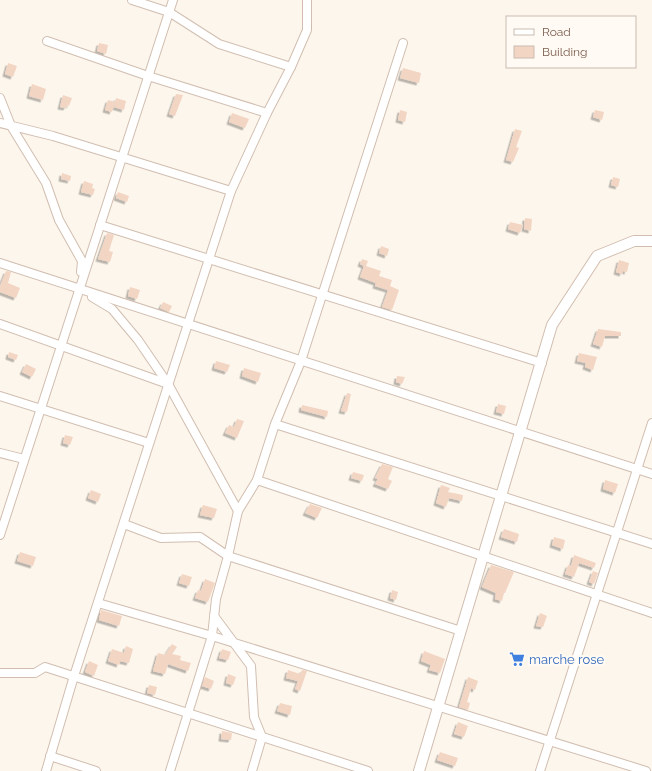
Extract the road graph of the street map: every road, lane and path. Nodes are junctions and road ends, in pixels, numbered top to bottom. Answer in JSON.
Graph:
{"nodes":[{"id":1,"x":132,"y":0,"type":"edge"},
{"id":2,"x":173,"y":0,"type":"edge"},
{"id":3,"x":307,"y":0,"type":"edge"},
{"id":4,"x":169,"y":12,"type":"junction"},
{"id":5,"x":47,"y":41,"type":"dead end"},
{"id":6,"x":403,"y":43,"type":"dead end"},
{"id":7,"x":292,"y":67,"type":"junction"},
{"id":8,"x":148,"y":76,"type":"junction"},
{"id":9,"x":0,"y":98,"type":"edge"},
{"id":10,"x":267,"y":113,"type":"junction"},
{"id":11,"x":0,"y":124,"type":"edge"},
{"id":12,"x":11,"y":126,"type":"junction"},
{"id":13,"x":122,"y":158,"type":"junction"},
{"id":14,"x":231,"y":191,"type":"junction"},
{"id":15,"x":100,"y":225,"type":"junction"},
{"id":16,"x":652,"y":241,"type":"edge"},
{"id":17,"x":209,"y":260,"type":"junction"},
{"id":18,"x":0,"y":264,"type":"edge"},
{"id":19,"x":79,"y":289,"type":"junction"},
{"id":20,"x":322,"y":296,"type":"junction"},
{"id":21,"x":0,"y":324,"type":"edge"},
{"id":22,"x":188,"y":324,"type":"junction"},
{"id":23,"x":61,"y":346,"type":"junction"},
{"id":24,"x":301,"y":361,"type":"junction"},
{"id":25,"x":542,"y":363,"type":"junction"},
{"id":26,"x":168,"y":384,"type":"junction"},
{"id":27,"x":0,"y":396,"type":"edge"},
{"id":28,"x":41,"y":409,"type":"junction"},
{"id":29,"x":652,"y":423,"type":"edge"},
{"id":30,"x":275,"y":424,"type":"junction"},
{"id":31,"x":521,"y":432,"type":"junction"},
{"id":32,"x":150,"y":443,"type":"junction"},
{"id":33,"x":0,"y":453,"type":"edge"},
{"id":34,"x":24,"y":459,"type":"junction"},
{"id":35,"x":637,"y":470,"type":"junction"},
{"id":36,"x":652,"y":474,"type":"edge"},
{"id":37,"x":257,"y":480,"type":"junction"},
{"id":38,"x":502,"y":496,"type":"junction"},
{"id":39,"x":238,"y":511,"type":"junction"},
{"id":40,"x":124,"y":524,"type":"junction"},
{"id":41,"x":617,"y":532,"type":"junction"},
{"id":42,"x":0,"y":535,"type":"edge"},
{"id":43,"x":652,"y":544,"type":"edge"},
{"id":44,"x":228,"y":556,"type":"junction"},
{"id":45,"x":484,"y":556,"type":"junction"},
{"id":46,"x":597,"y":594,"type":"junction"},
{"id":47,"x":98,"y":602,"type":"junction"},
{"id":48,"x":652,"y":613,"type":"edge"},
{"id":49,"x":214,"y":616,"type":"junction"},
{"id":50,"x":461,"y":631,"type":"junction"},
{"id":51,"x":212,"y":636,"type":"junction"},
{"id":52,"x":233,"y":642,"type":"junction"},
{"id":53,"x":0,"y":673,"type":"edge"},
{"id":54,"x":74,"y":676,"type":"junction"},
{"id":55,"x":438,"y":707,"type":"junction"},
{"id":56,"x":189,"y":713,"type":"junction"},
{"id":57,"x":262,"y":737,"type":"junction"},
{"id":58,"x":549,"y":741,"type":"junction"},
{"id":59,"x":50,"y":756,"type":"junction"},
{"id":60,"x":46,"y":771,"type":"edge"},
{"id":61,"x":96,"y":771,"type":"edge"},
{"id":62,"x":170,"y":771,"type":"edge"},
{"id":63,"x":252,"y":771,"type":"edge"},
{"id":64,"x":368,"y":771,"type":"edge"},
{"id":65,"x":419,"y":771,"type":"edge"},
{"id":66,"x":540,"y":771,"type":"edge"},
{"id":67,"x":646,"y":771,"type":"edge"}],
"edges":[{"from":1,"to":4,"type":"street"},
{"from":2,"to":4,"type":"street"},
{"from":3,"to":7,"type":"street"},
{"from":4,"to":7,"type":"street"},
{"from":4,"to":8,"type":"street"},
{"from":5,"to":8,"type":"street"},
{"from":6,"to":20,"type":"street"},
{"from":7,"to":10,"type":"street"},
{"from":8,"to":10,"type":"street"},
{"from":8,"to":13,"type":"street"},
{"from":9,"to":12,"type":"street"},
{"from":10,"to":14,"type":"street"},
{"from":11,"to":12,"type":"street"},
{"from":12,"to":13,"type":"street"},
{"from":12,"to":19,"type":"street"},
{"from":13,"to":14,"type":"street"},
{"from":13,"to":15,"type":"street"},
{"from":14,"to":17,"type":"street"},
{"from":15,"to":17,"type":"street"},
{"from":15,"to":19,"type":"street"},
{"from":16,"to":25,"type":"street"},
{"from":17,"to":20,"type":"street"},
{"from":17,"to":22,"type":"street"},
{"from":18,"to":19,"type":"street"},
{"from":19,"to":22,"type":"street"},
{"from":19,"to":23,"type":"street"},
{"from":19,"to":26,"type":"street"},
{"from":20,"to":24,"type":"street"},
{"from":20,"to":25,"type":"street"},
{"from":21,"to":23,"type":"street"},
{"from":22,"to":24,"type":"street"},
{"from":22,"to":26,"type":"street"},
{"from":23,"to":26,"type":"street"},
{"from":23,"to":28,"type":"street"},
{"from":24,"to":30,"type":"street"},
{"from":24,"to":31,"type":"street"},
{"from":25,"to":31,"type":"street"},
{"from":26,"to":32,"type":"street"},
{"from":26,"to":39,"type":"street"},
{"from":27,"to":28,"type":"street"},
{"from":28,"to":32,"type":"street"},
{"from":28,"to":34,"type":"street"},
{"from":29,"to":35,"type":"street"},
{"from":30,"to":37,"type":"street"},
{"from":30,"to":38,"type":"street"},
{"from":31,"to":35,"type":"street"},
{"from":31,"to":38,"type":"street"},
{"from":32,"to":40,"type":"street"},
{"from":33,"to":34,"type":"street"},
{"from":34,"to":42,"type":"street"},
{"from":35,"to":36,"type":"street"},
{"from":35,"to":41,"type":"street"},
{"from":37,"to":39,"type":"street"},
{"from":37,"to":45,"type":"street"},
{"from":38,"to":41,"type":"street"},
{"from":38,"to":45,"type":"street"},
{"from":39,"to":44,"type":"street"},
{"from":40,"to":44,"type":"street"},
{"from":40,"to":47,"type":"street"},
{"from":41,"to":43,"type":"street"},
{"from":41,"to":46,"type":"street"},
{"from":44,"to":49,"type":"street"},
{"from":44,"to":50,"type":"street"},
{"from":45,"to":46,"type":"street"},
{"from":45,"to":50,"type":"street"},
{"from":46,"to":48,"type":"street"},
{"from":46,"to":58,"type":"street"},
{"from":47,"to":51,"type":"street"},
{"from":47,"to":54,"type":"street"},
{"from":49,"to":51,"type":"street"},
{"from":49,"to":52,"type":"street"},
{"from":50,"to":55,"type":"street"},
{"from":51,"to":52,"type":"street"},
{"from":51,"to":56,"type":"street"},
{"from":52,"to":55,"type":"street"},
{"from":52,"to":57,"type":"street"},
{"from":53,"to":54,"type":"street"},
{"from":54,"to":56,"type":"street"},
{"from":54,"to":59,"type":"street"},
{"from":55,"to":58,"type":"street"},
{"from":55,"to":65,"type":"street"},
{"from":56,"to":57,"type":"street"},
{"from":56,"to":62,"type":"street"},
{"from":57,"to":63,"type":"street"},
{"from":57,"to":64,"type":"street"},
{"from":58,"to":66,"type":"street"},
{"from":58,"to":67,"type":"street"},
{"from":59,"to":60,"type":"street"},
{"from":59,"to":61,"type":"street"}]}
